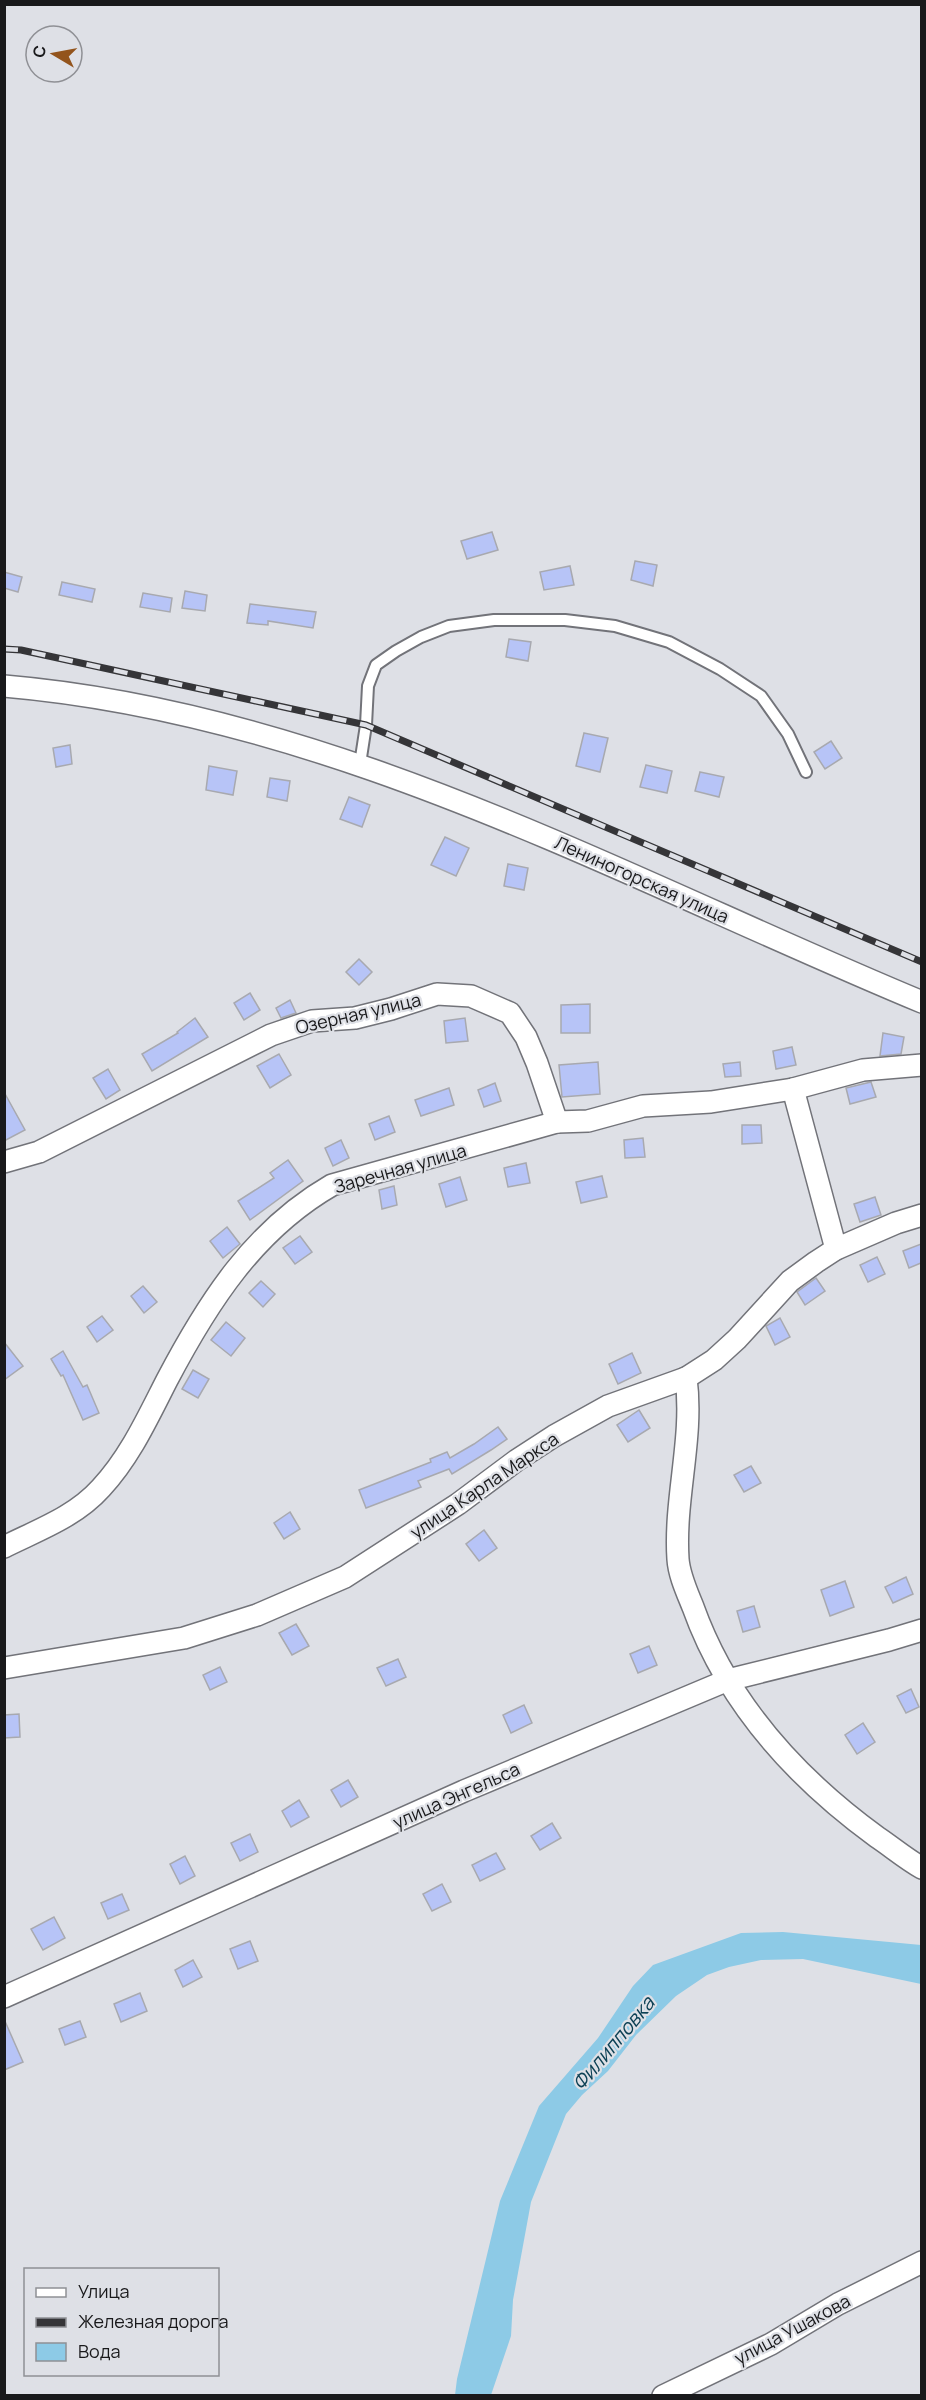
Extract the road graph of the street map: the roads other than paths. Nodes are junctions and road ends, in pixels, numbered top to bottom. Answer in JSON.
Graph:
{"nodes":[{"id":1,"x":4,"y":686,"type":"edge"},
{"id":2,"x":360,"y":764,"type":"junction"},
{"id":3,"x":806,"y":772,"type":"dead end"},
{"id":4,"x":921,"y":1002,"type":"edge"},
{"id":5,"x":921,"y":1065,"type":"edge"},
{"id":6,"x":793,"y":1089,"type":"junction"},
{"id":7,"x":557,"y":1122,"type":"junction"},
{"id":8,"x":4,"y":1162,"type":"edge"},
{"id":9,"x":921,"y":1215,"type":"edge"},
{"id":10,"x":836,"y":1250,"type":"junction"},
{"id":11,"x":686,"y":1378,"type":"junction"},
{"id":12,"x":4,"y":1547,"type":"edge"},
{"id":13,"x":921,"y":1630,"type":"edge"},
{"id":14,"x":4,"y":1668,"type":"edge"},
{"id":15,"x":728,"y":1680,"type":"junction"},
{"id":16,"x":921,"y":1868,"type":"edge"},
{"id":17,"x":4,"y":1997,"type":"edge"},
{"id":18,"x":921,"y":2262,"type":"edge"},
{"id":19,"x":663,"y":2396,"type":"edge"}],
"edges":[{"from":1,"to":2,"type":"street","name":"Лениногорская улица"},
{"from":2,"to":3,"type":"lane"},
{"from":2,"to":4,"type":"street","name":"Лениногорская улица"},
{"from":5,"to":6,"type":"street","name":"Заречная улица"},
{"from":6,"to":7,"type":"street","name":"Заречная улица"},
{"from":6,"to":10,"type":"street"},
{"from":7,"to":8,"type":"street","name":"Озерная улица"},
{"from":7,"to":12,"type":"street","name":"Заречная улица"},
{"from":9,"to":10,"type":"street","name":"улица Карла Маркса"},
{"from":10,"to":11,"type":"street","name":"улица Карла Маркса"},
{"from":11,"to":14,"type":"street","name":"улица Карла Маркса"},
{"from":11,"to":15,"type":"street"},
{"from":13,"to":15,"type":"street","name":"улица Энгельса"},
{"from":15,"to":16,"type":"street"},
{"from":15,"to":17,"type":"street","name":"улица Энгельса"},
{"from":18,"to":19,"type":"street","name":"улица Ушакова"}]}
